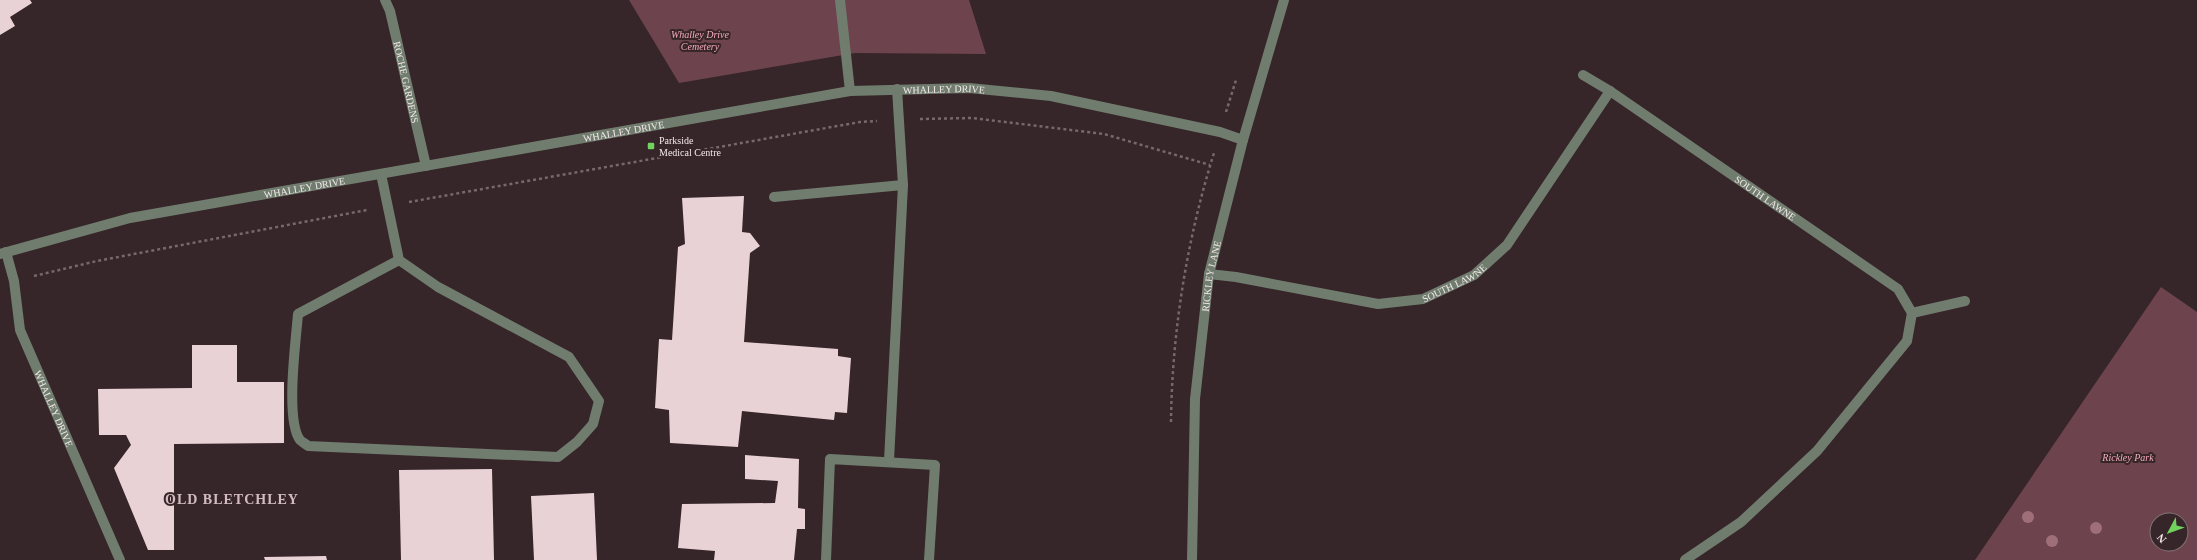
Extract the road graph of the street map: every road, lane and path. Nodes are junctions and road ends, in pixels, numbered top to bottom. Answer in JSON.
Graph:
{"nodes":[{"id":1,"x":385,"y":0,"type":"edge"},
{"id":2,"x":840,"y":0,"type":"edge"},
{"id":3,"x":1284,"y":0,"type":"edge"},
{"id":4,"x":1583,"y":75,"type":"dead end"},
{"id":5,"x":897,"y":89,"type":"junction"},
{"id":6,"x":850,"y":90,"type":"junction"},
{"id":7,"x":1610,"y":91,"type":"junction"},
{"id":8,"x":900,"y":120,"type":"junction"},
{"id":9,"x":1244,"y":140,"type":"junction"},
{"id":10,"x":1210,"y":165,"type":"dead end"},
{"id":11,"x":426,"y":166,"type":"junction"},
{"id":12,"x":381,"y":174,"type":"junction"},
{"id":13,"x":903,"y":185,"type":"junction"},
{"id":14,"x":774,"y":196,"type":"dead end"},
{"id":15,"x":388,"y":206,"type":"junction"},
{"id":16,"x":3,"y":253,"type":"edge"},
{"id":17,"x":399,"y":260,"type":"junction"},
{"id":18,"x":1209,"y":274,"type":"junction"},
{"id":19,"x":14,"y":281,"type":"junction"},
{"id":20,"x":1965,"y":301,"type":"dead end"},
{"id":21,"x":1912,"y":313,"type":"junction"},
{"id":22,"x":889,"y":461,"type":"junction"},
{"id":23,"x":120,"y":560,"type":"edge"},
{"id":24,"x":826,"y":560,"type":"edge"},
{"id":25,"x":929,"y":560,"type":"edge"},
{"id":26,"x":1192,"y":560,"type":"edge"},
{"id":27,"x":1685,"y":560,"type":"edge"}],
"edges":[{"from":1,"to":11,"type":"street","name":"ROCHE GARDENS"},
{"from":2,"to":6,"type":"street"},
{"from":3,"to":9,"type":"street","name":"RICKLEY LANE"},
{"from":4,"to":7,"type":"street","name":"SOUTH LAWNE"},
{"from":5,"to":6,"type":"street","name":"WHALLEY DRIVE"},
{"from":5,"to":8,"type":"street"},
{"from":5,"to":9,"type":"street","name":"WHALLEY DRIVE"},
{"from":6,"to":11,"type":"street","name":"WHALLEY DRIVE"},
{"from":7,"to":18,"type":"street","name":"SOUTH LAWNE"},
{"from":7,"to":21,"type":"street","name":"SOUTH LAWNE"},
{"from":8,"to":10,"type":"path"},
{"from":8,"to":13,"type":"street"},
{"from":8,"to":15,"type":"path"},
{"from":9,"to":18,"type":"street","name":"RICKLEY LANE"},
{"from":11,"to":12,"type":"street","name":"WHALLEY DRIVE"},
{"from":12,"to":15,"type":"street"},
{"from":12,"to":16,"type":"street","name":"WHALLEY DRIVE"},
{"from":13,"to":14,"type":"street"},
{"from":13,"to":22,"type":"street"},
{"from":15,"to":17,"type":"street"},
{"from":15,"to":19,"type":"path"},
{"from":16,"to":19,"type":"street","name":"WHALLEY DRIVE"},
{"from":17,"to":17,"type":"street"},
{"from":18,"to":26,"type":"street","name":"RICKLEY LANE"},
{"from":19,"to":23,"type":"street","name":"WHALLEY DRIVE"},
{"from":20,"to":21,"type":"street"},
{"from":21,"to":27,"type":"street"},
{"from":22,"to":24,"type":"street"},
{"from":22,"to":25,"type":"street"}]}
